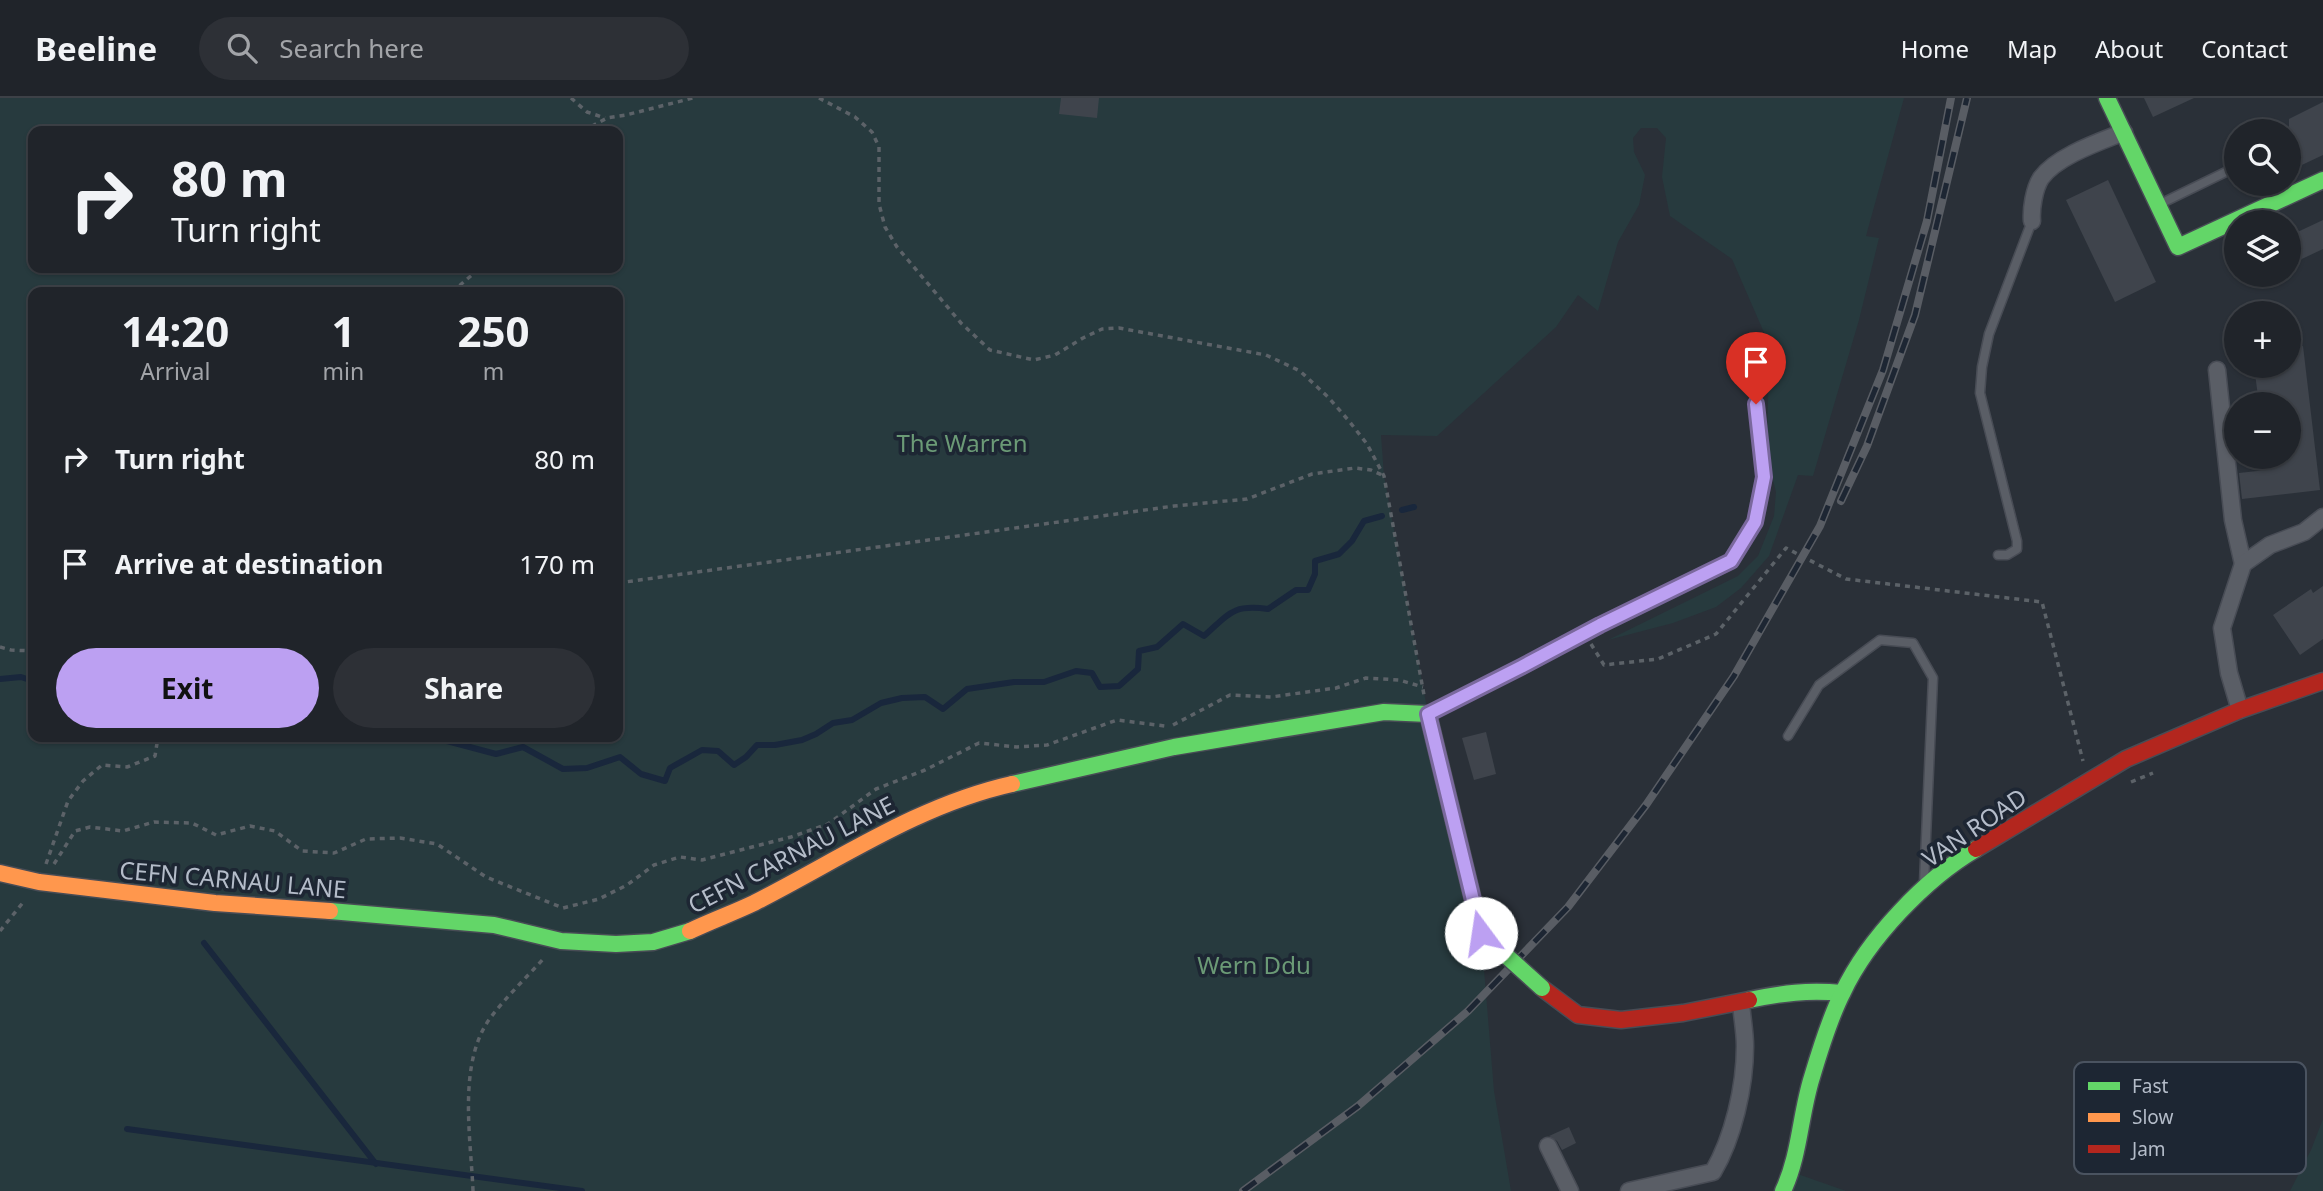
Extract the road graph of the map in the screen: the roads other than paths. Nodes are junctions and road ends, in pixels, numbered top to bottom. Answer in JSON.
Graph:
{"nodes":[{"id":1,"x":2108,"y":98,"type":"edge"},
{"id":2,"x":2124,"y":132,"type":"junction"},
{"id":3,"x":2224,"y":173,"type":"edge"},
{"id":4,"x":2323,"y":180,"type":"edge"},
{"id":5,"x":2158,"y":205,"type":"junction"},
{"id":6,"x":2032,"y":222,"type":"joint"},
{"id":7,"x":2217,"y":370,"type":"dead end"},
{"id":8,"x":1756,"y":404,"type":"dead end"},
{"id":9,"x":2323,"y":517,"type":"edge"},
{"id":10,"x":1998,"y":555,"type":"dead end"},
{"id":11,"x":2243,"y":564,"type":"junction"},
{"id":12,"x":2323,"y":681,"type":"edge"},
{"id":13,"x":2240,"y":710,"type":"junction"},
{"id":14,"x":1428,"y":714,"type":"junction"},
{"id":15,"x":1788,"y":736,"type":"dead end"},
{"id":16,"x":0,"y":873,"type":"edge"},
{"id":17,"x":1924,"y":890,"type":"junction"},
{"id":18,"x":1842,"y":993,"type":"junction"},
{"id":19,"x":1741,"y":1003,"type":"junction"},
{"id":20,"x":1548,"y":1146,"type":"dead end"},
{"id":21,"x":1570,"y":1191,"type":"edge"},
{"id":22,"x":1629,"y":1191,"type":"edge"},
{"id":23,"x":1783,"y":1191,"type":"edge"}],
"edges":[{"from":1,"to":2,"type":"street"},
{"from":2,"to":5,"type":"street"},
{"from":2,"to":6,"type":"street"},
{"from":3,"to":5,"type":"lane"},
{"from":4,"to":5,"type":"street"},
{"from":6,"to":10,"type":"lane"},
{"from":7,"to":11,"type":"street"},
{"from":8,"to":14,"type":"lane"},
{"from":9,"to":11,"type":"street"},
{"from":11,"to":13,"type":"street"},
{"from":12,"to":13,"type":"street","name":"VAN ROAD"},
{"from":13,"to":17,"type":"street","name":"VAN ROAD"},
{"from":14,"to":16,"type":"street","name":"CEFN CARNAU LANE"},
{"from":14,"to":19,"type":"street","bridge":true},
{"from":15,"to":17,"type":"lane"},
{"from":17,"to":18,"type":"street","name":"VAN ROAD"},
{"from":18,"to":19,"type":"street"},
{"from":18,"to":23,"type":"street","name":"VAN ROAD"},
{"from":19,"to":22,"type":"street"},
{"from":20,"to":21,"type":"street"}]}
